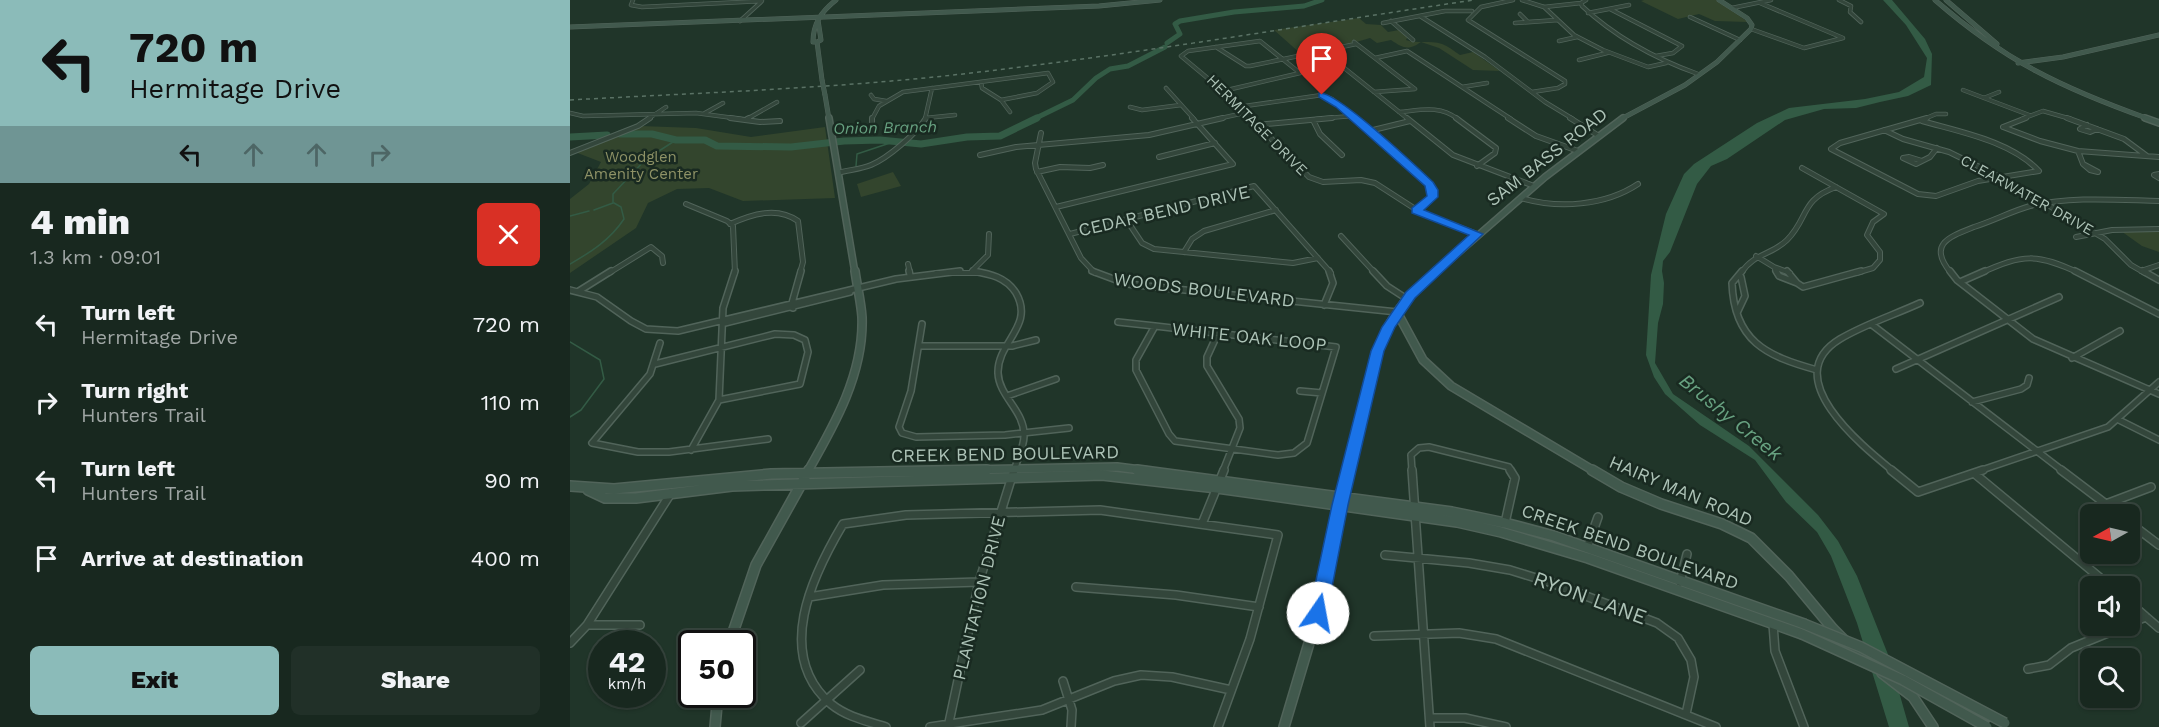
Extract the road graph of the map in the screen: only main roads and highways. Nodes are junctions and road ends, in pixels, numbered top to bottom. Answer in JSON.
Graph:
{"nodes":[{"id":1,"x":836,"y":0,"type":"edge"},
{"id":2,"x":841,"y":0,"type":"edge"},
{"id":3,"x":1160,"y":0,"type":"edge"},
{"id":4,"x":1719,"y":0,"type":"edge"},
{"id":5,"x":1937,"y":0,"type":"edge"},
{"id":6,"x":1945,"y":0,"type":"edge"},
{"id":7,"x":828,"y":8,"type":"junction"},
{"id":8,"x":819,"y":19,"type":"junction"},
{"id":9,"x":570,"y":27,"type":"edge"},
{"id":10,"x":2159,"y":36,"type":"edge"},
{"id":11,"x":2023,"y":63,"type":"junction"},
{"id":12,"x":2078,"y":92,"type":"junction"},
{"id":13,"x":2131,"y":109,"type":"junction"},
{"id":14,"x":2159,"y":121,"type":"edge"},
{"id":15,"x":1397,"y":312,"type":"junction"},
{"id":16,"x":807,"y":474,"type":"junction"},
{"id":17,"x":1013,"y":474,"type":"junction"},
{"id":18,"x":800,"y":485,"type":"junction"},
{"id":19,"x":570,"y":486,"type":"edge"},
{"id":20,"x":583,"y":488,"type":"junction"},
{"id":21,"x":1341,"y":502,"type":"junction"},
{"id":22,"x":1414,"y":512,"type":"junction"},
{"id":23,"x":1585,"y":551,"type":"junction"},
{"id":24,"x":1680,"y":585,"type":"junction"},
{"id":25,"x":1804,"y":629,"type":"junction"},
{"id":26,"x":734,"y":630,"type":"edge"},
{"id":27,"x":716,"y":708,"type":"edge"},
{"id":28,"x":2008,"y":725,"type":"edge"},
{"id":29,"x":714,"y":727,"type":"edge"},
{"id":30,"x":1284,"y":727,"type":"edge"},
{"id":31,"x":1933,"y":727,"type":"edge"},
{"id":32,"x":1988,"y":727,"type":"edge"}],
"edges":[{"from":1,"to":7,"type":"main road"},
{"from":2,"to":7,"type":"main road"},
{"from":3,"to":8,"type":"main road"},
{"from":4,"to":15,"type":"main road","name":"SAM BASS ROAD"},
{"from":5,"to":11,"type":"main road"},
{"from":6,"to":11,"type":"main road"},
{"from":7,"to":8,"type":"main road"},
{"from":8,"to":9,"type":"main road"},
{"from":8,"to":16,"type":"main road","bridge":true},
{"from":10,"to":11,"type":"main road"},
{"from":11,"to":12,"type":"main road"},
{"from":11,"to":13,"type":"main road"},
{"from":12,"to":13,"type":"main road"},
{"from":12,"to":14,"type":"main road"},
{"from":13,"to":14,"type":"main road"},
{"from":15,"to":21,"type":"main road","name":"SAM BASS ROAD"},
{"from":15,"to":31,"type":"main road","name":"HAIRY MAN ROAD","bridge":true},
{"from":16,"to":17,"type":"main road","name":"CREEK BEND BOULEVARD"},
{"from":16,"to":18,"type":"main road"},
{"from":16,"to":20,"type":"main road","name":"CREEK BEND BOULEVARD"},
{"from":17,"to":18,"type":"main road","name":"CREEK BEND BOULEVARD"},
{"from":17,"to":21,"type":"main road","name":"CREEK BEND BOULEVARD"},
{"from":18,"to":20,"type":"main road","name":"CREEK BEND BOULEVARD"},
{"from":18,"to":26,"type":"main road"},
{"from":19,"to":20,"type":"main road","name":"CREEK BEND BOULEVARD"},
{"from":21,"to":22,"type":"main road","name":"CREEK BEND BOULEVARD"},
{"from":21,"to":30,"type":"main road","name":"SAM BASS ROAD"},
{"from":22,"to":23,"type":"main road","name":"CREEK BEND BOULEVARD"},
{"from":22,"to":23,"type":"main road","name":"CREEK BEND BOULEVARD"},
{"from":23,"to":24,"type":"main road","name":"CREEK BEND BOULEVARD"},
{"from":24,"to":25,"type":"main road","name":"CREEK BEND BOULEVARD"},
{"from":24,"to":25,"type":"main road","name":"CREEK BEND BOULEVARD"},
{"from":25,"to":28,"type":"main road","name":"CREEK BEND BOULEVARD","bridge":true},
{"from":25,"to":32,"type":"main road","name":"CREEK BEND BOULEVARD","bridge":true},
{"from":27,"to":29,"type":"main road"}]}
